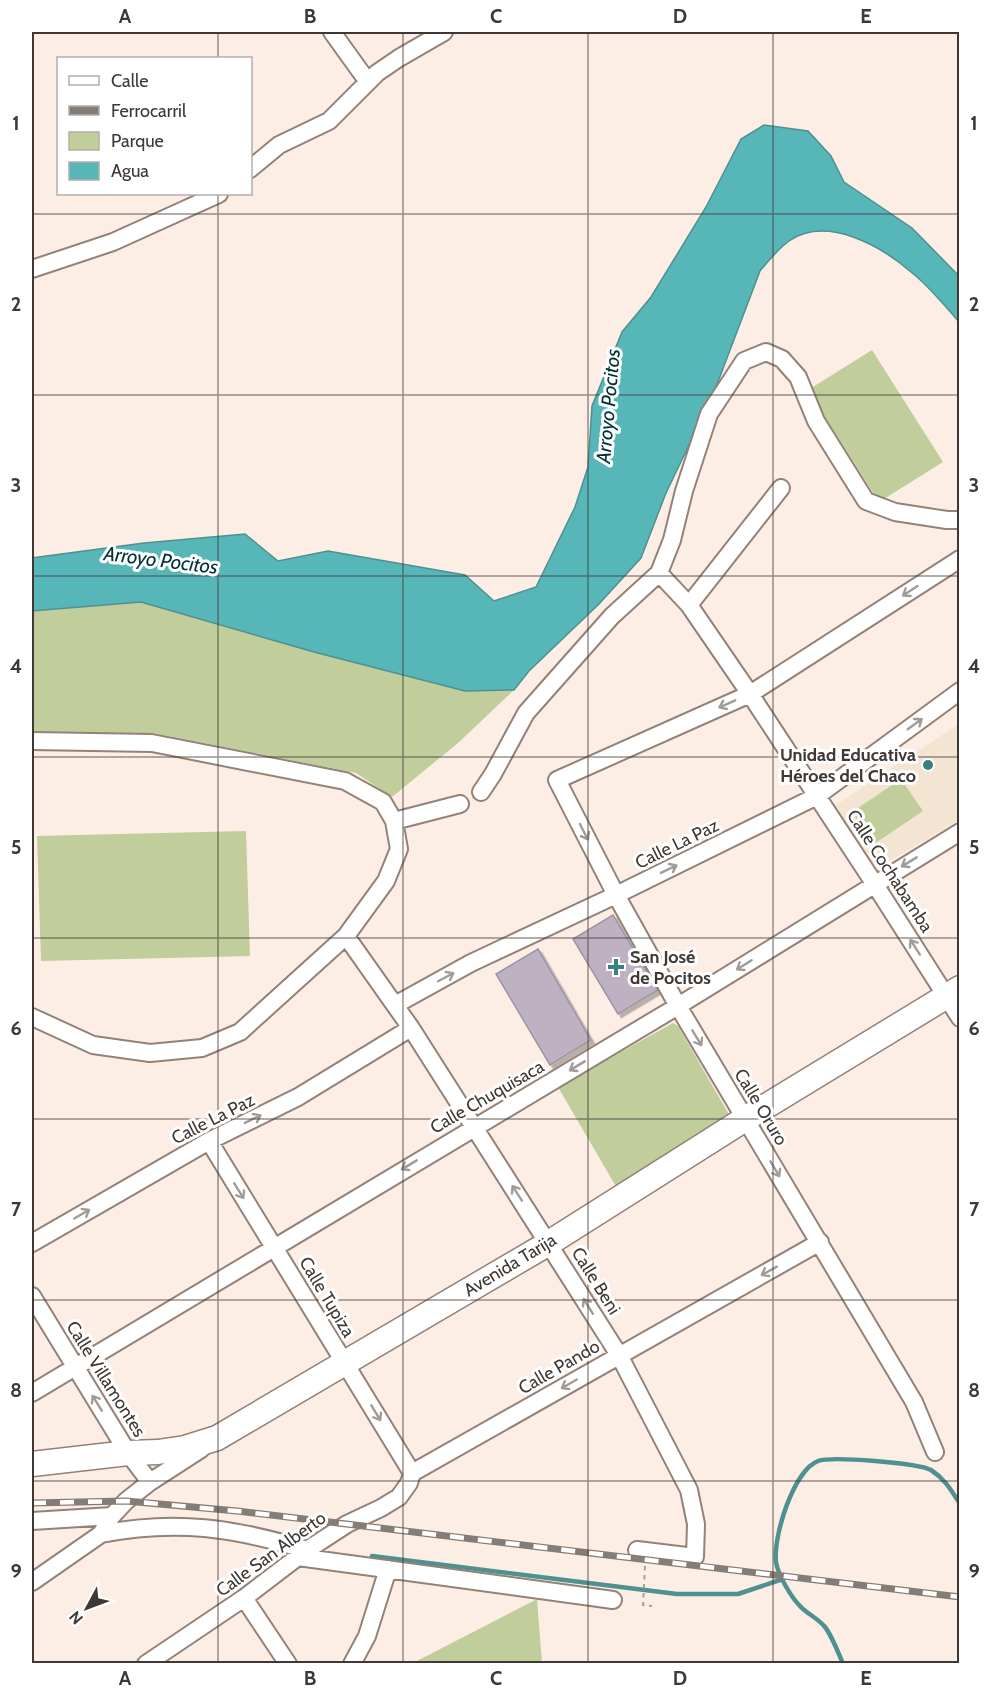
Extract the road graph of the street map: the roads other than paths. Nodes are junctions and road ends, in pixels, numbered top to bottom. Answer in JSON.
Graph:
{"nodes":[{"id":1,"x":332,"y":32,"type":"edge"},
{"id":2,"x":444,"y":32,"type":"edge"},
{"id":3,"x":368,"y":82,"type":"junction"},
{"id":4,"x":252,"y":167,"type":"edge"},
{"id":5,"x":217,"y":195,"type":"edge"},
{"id":6,"x":32,"y":269,"type":"edge"},
{"id":7,"x":782,"y":488,"type":"dead end"},
{"id":8,"x":960,"y":520,"type":"edge"},
{"id":9,"x":960,"y":560,"type":"edge"},
{"id":10,"x":659,"y":573,"type":"junction"},
{"id":11,"x":689,"y":604,"type":"junction"},
{"id":12,"x":960,"y":691,"type":"edge"},
{"id":13,"x":750,"y":694,"type":"junction"},
{"id":14,"x":32,"y":741,"type":"edge"},
{"id":15,"x":481,"y":792,"type":"dead end"},
{"id":16,"x":818,"y":796,"type":"junction"},
{"id":17,"x":460,"y":804,"type":"dead end"},
{"id":18,"x":394,"y":821,"type":"junction"},
{"id":19,"x":960,"y":832,"type":"edge"},
{"id":20,"x":874,"y":883,"type":"junction"},
{"id":21,"x":616,"y":895,"type":"junction"},
{"id":22,"x":346,"y":936,"type":"junction"},
{"id":23,"x":953,"y":992,"type":"edge"},
{"id":24,"x":395,"y":1005,"type":"junction"},
{"id":25,"x":678,"y":1006,"type":"junction"},
{"id":26,"x":32,"y":1017,"type":"edge"},
{"id":27,"x":960,"y":1018,"type":"edge"},
{"id":28,"x":411,"y":1028,"type":"junction"},
{"id":29,"x":745,"y":1119,"type":"junction"},
{"id":30,"x":474,"y":1127,"type":"junction"},
{"id":31,"x":209,"y":1141,"type":"junction"},
{"id":32,"x":820,"y":1242,"type":"junction"},
{"id":33,"x":32,"y":1243,"type":"edge"},
{"id":34,"x":549,"y":1243,"type":"junction"},
{"id":35,"x":274,"y":1247,"type":"junction"},
{"id":36,"x":32,"y":1296,"type":"edge"},
{"id":37,"x":619,"y":1355,"type":"junction"},
{"id":38,"x":345,"y":1363,"type":"junction"},
{"id":39,"x":74,"y":1366,"type":"junction"},
{"id":40,"x":32,"y":1393,"type":"edge"},
{"id":41,"x":217,"y":1438,"type":"junction"},
{"id":42,"x":935,"y":1452,"type":"dead end"},
{"id":43,"x":128,"y":1453,"type":"junction"},
{"id":44,"x":32,"y":1464,"type":"edge"},
{"id":45,"x":412,"y":1473,"type":"junction"},
{"id":46,"x":150,"y":1482,"type":"junction"},
{"id":47,"x":112,"y":1516,"type":"junction"},
{"id":48,"x":32,"y":1521,"type":"edge"},
{"id":49,"x":101,"y":1534,"type":"junction"},
{"id":50,"x":637,"y":1550,"type":"dead end"},
{"id":51,"x":302,"y":1554,"type":"junction"},
{"id":52,"x":388,"y":1569,"type":"junction"},
{"id":53,"x":32,"y":1582,"type":"edge"},
{"id":54,"x":244,"y":1598,"type":"junction"},
{"id":55,"x":613,"y":1600,"type":"dead end"},
{"id":56,"x":146,"y":1664,"type":"edge"},
{"id":57,"x":288,"y":1664,"type":"edge"},
{"id":58,"x":352,"y":1664,"type":"edge"}],
"edges":[{"from":1,"to":3,"type":"street"},
{"from":2,"to":3,"type":"street"},
{"from":3,"to":4,"type":"street"},
{"from":5,"to":6,"type":"street"},
{"from":7,"to":11,"type":"street"},
{"from":8,"to":10,"type":"street"},
{"from":9,"to":13,"type":"street","one_way":true},
{"from":10,"to":11,"type":"street","name":"Calle Cochabamba"},
{"from":10,"to":15,"type":"street"},
{"from":11,"to":13,"type":"street","name":"Calle Cochabamba"},
{"from":16,"to":12,"type":"street","name":"Calle La Paz","one_way":true},
{"from":13,"to":16,"type":"street","name":"Calle Cochabamba"},
{"from":13,"to":21,"type":"street","name":"Calle Oruro","one_way":true},
{"from":14,"to":18,"type":"street"},
{"from":16,"to":20,"type":"street","name":"Calle Cochabamba"},
{"from":21,"to":16,"type":"street","name":"Calle La Paz","one_way":true},
{"from":17,"to":18,"type":"street"},
{"from":18,"to":22,"type":"street"},
{"from":19,"to":20,"type":"street","name":"Calle Chuquisaca","one_way":true},
{"from":23,"to":20,"type":"street","name":"Calle Cochabamba","one_way":true},
{"from":20,"to":25,"type":"street","name":"Calle Chuquisaca","one_way":true},
{"from":24,"to":21,"type":"street","name":"Calle La Paz","one_way":true},
{"from":21,"to":25,"type":"street","name":"Calle Oruro"},
{"from":22,"to":24,"type":"street","name":"Calle Beni"},
{"from":22,"to":26,"type":"street"},
{"from":23,"to":27,"type":"street","name":"Calle Cochabamba"},
{"from":23,"to":29,"type":"highway","name":"Avenida Tarija"},
{"from":24,"to":28,"type":"street","name":"Calle Beni"},
{"from":25,"to":29,"type":"street","name":"Calle Oruro","one_way":true},
{"from":25,"to":30,"type":"street","name":"Calle Chuquisaca","one_way":true},
{"from":28,"to":30,"type":"street","name":"Calle Beni"},
{"from":31,"to":28,"type":"street","name":"Calle La Paz","one_way":true},
{"from":29,"to":32,"type":"street","name":"Calle Oruro","one_way":true},
{"from":29,"to":34,"type":"highway","name":"Avenida Tarija"},
{"from":34,"to":30,"type":"street","name":"Calle Beni","one_way":true},
{"from":30,"to":35,"type":"street","name":"Calle Chuquisaca","one_way":true},
{"from":33,"to":31,"type":"street","name":"Calle La Paz","one_way":true},
{"from":31,"to":35,"type":"street","name":"Calle Tupiza","one_way":true},
{"from":32,"to":37,"type":"street","name":"Calle Pando","one_way":true},
{"from":32,"to":42,"type":"street","name":"Calle Oruro"},
{"from":37,"to":34,"type":"street","name":"Calle Beni","one_way":true},
{"from":34,"to":38,"type":"highway","name":"Avenida Tarija"},
{"from":35,"to":38,"type":"street","name":"Calle Tupiza"},
{"from":35,"to":39,"type":"street","name":"Calle Chuquisaca"},
{"from":36,"to":39,"type":"street","name":"Calle Villamontes"},
{"from":37,"to":45,"type":"street","name":"Calle Pando","one_way":true},
{"from":37,"to":50,"type":"street","name":"Calle Beni"},
{"from":38,"to":41,"type":"highway","name":"Avenida Tarija"},
{"from":38,"to":45,"type":"street","name":"Calle Tupiza","one_way":true},
{"from":39,"to":40,"type":"street","name":"Calle Chuquisaca"},
{"from":43,"to":39,"type":"street","name":"Calle Villamontes","one_way":true},
{"from":41,"to":43,"type":"highway","name":"Avenida Tarija"},
{"from":41,"to":46,"type":"street"},
{"from":43,"to":44,"type":"highway","name":"Avenida Tarija"},
{"from":43,"to":46,"type":"street","name":"Calle Villamontes"},
{"from":45,"to":51,"type":"street","name":"Calle San Alberto"},
{"from":46,"to":47,"type":"street"},
{"from":47,"to":48,"type":"street"},
{"from":47,"to":49,"type":"street"},
{"from":49,"to":51,"type":"street"},
{"from":49,"to":53,"type":"street"},
{"from":51,"to":52,"type":"street"},
{"from":51,"to":54,"type":"street","name":"Calle San Alberto"},
{"from":52,"to":55,"type":"street"},
{"from":52,"to":58,"type":"street"},
{"from":54,"to":56,"type":"street","name":"Calle San Alberto"},
{"from":54,"to":57,"type":"street"}]}
